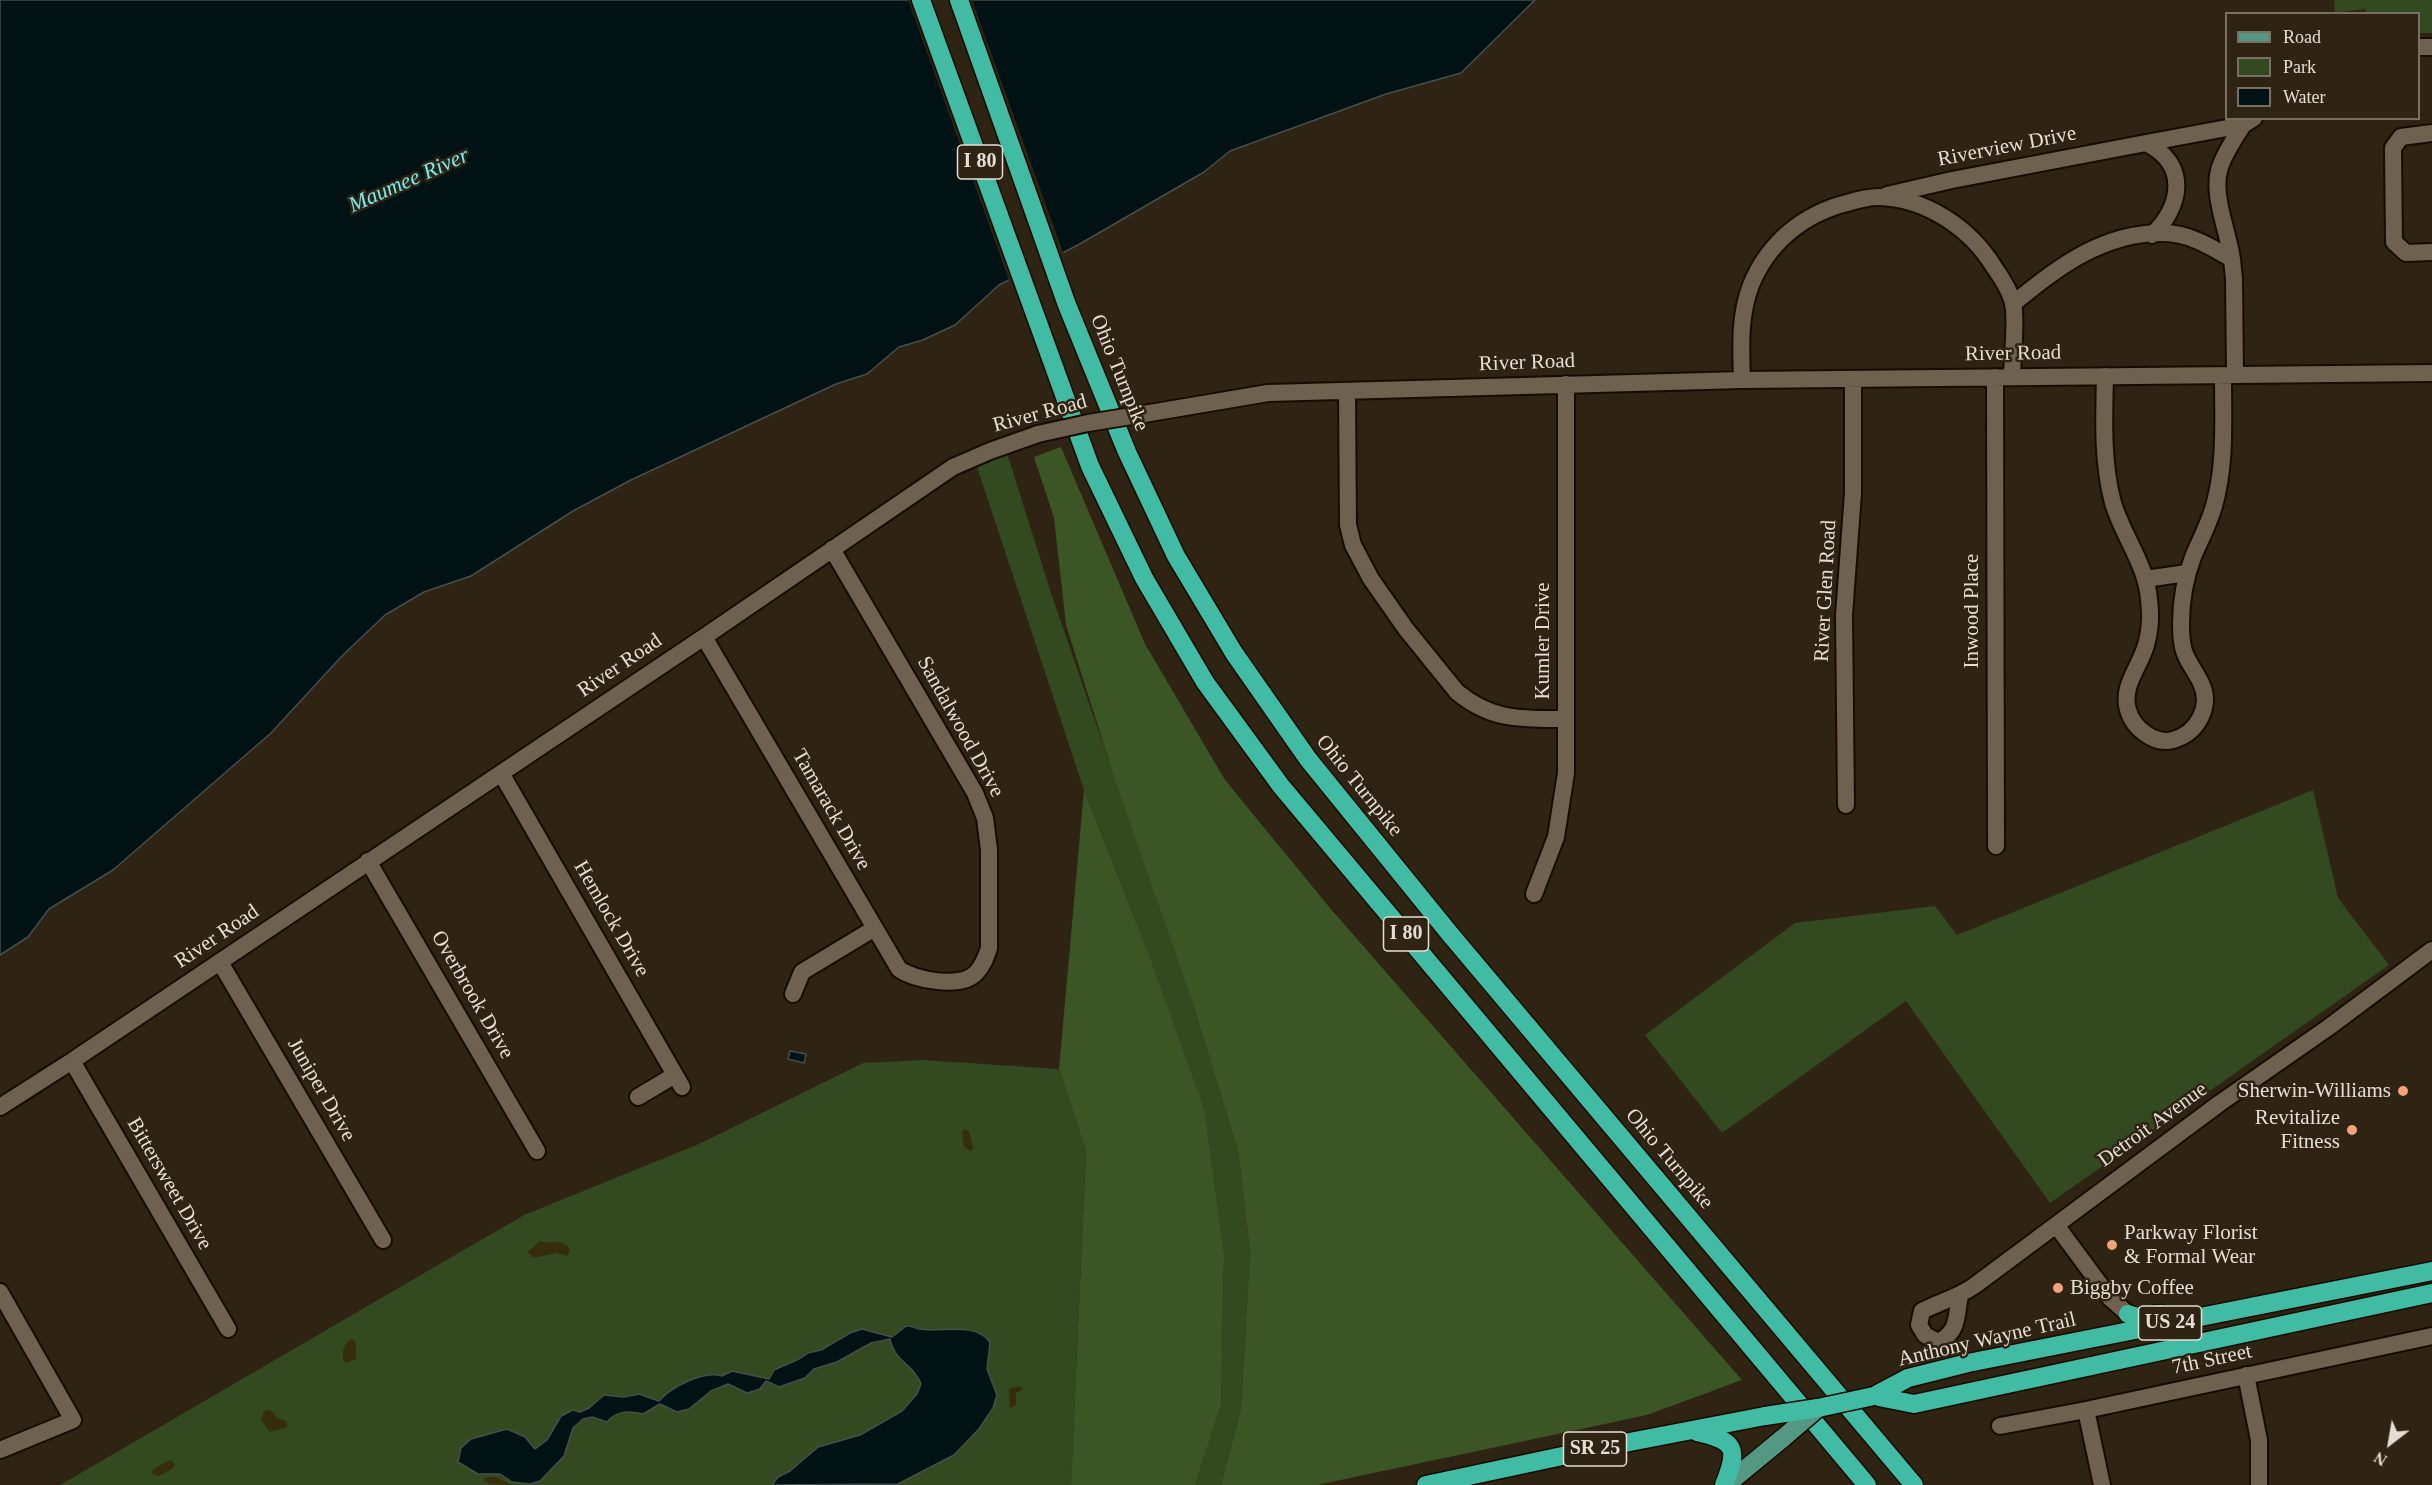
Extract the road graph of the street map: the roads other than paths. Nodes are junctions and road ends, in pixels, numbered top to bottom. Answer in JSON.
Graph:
{"nodes":[{"id":1,"x":921,"y":0,"type":"edge"},
{"id":2,"x":959,"y":0,"type":"edge"},
{"id":3,"x":2248,"y":122,"type":"edge"},
{"id":4,"x":2432,"y":133,"type":"edge"},
{"id":5,"x":2146,"y":143,"type":"junction"},
{"id":6,"x":1878,"y":197,"type":"junction"},
{"id":7,"x":2152,"y":235,"type":"junction"},
{"id":8,"x":2432,"y":252,"type":"edge"},
{"id":9,"x":2232,"y":259,"type":"junction"},
{"id":10,"x":2013,"y":304,"type":"junction"},
{"id":11,"x":2432,"y":373,"type":"edge"},
{"id":12,"x":2229,"y":375,"type":"junction"},
{"id":13,"x":2105,"y":376,"type":"junction"},
{"id":14,"x":1995,"y":377,"type":"junction"},
{"id":15,"x":2012,"y":377,"type":"junction"},
{"id":16,"x":1853,"y":379,"type":"junction"},
{"id":17,"x":1742,"y":380,"type":"junction"},
{"id":18,"x":1566,"y":384,"type":"junction"},
{"id":19,"x":1347,"y":392,"type":"junction"},
{"id":20,"x":832,"y":549,"type":"junction"},
{"id":21,"x":2187,"y":573,"type":"junction"},
{"id":22,"x":2145,"y":579,"type":"junction"},
{"id":23,"x":704,"y":637,"type":"junction"},
{"id":24,"x":1566,"y":719,"type":"junction"},
{"id":25,"x":501,"y":773,"type":"junction"},
{"id":26,"x":1846,"y":805,"type":"dead end"},
{"id":27,"x":1996,"y":846,"type":"dead end"},
{"id":28,"x":368,"y":861,"type":"junction"},
{"id":29,"x":1534,"y":894,"type":"dead end"},
{"id":30,"x":874,"y":928,"type":"junction"},
{"id":31,"x":2432,"y":950,"type":"edge"},
{"id":32,"x":220,"y":962,"type":"junction"},
{"id":33,"x":938,"y":980,"type":"joint"},
{"id":34,"x":794,"y":994,"type":"dead end"},
{"id":35,"x":72,"y":1061,"type":"junction"},
{"id":36,"x":638,"y":1097,"type":"dead end"},
{"id":37,"x":0,"y":1107,"type":"edge"},
{"id":38,"x":537,"y":1151,"type":"dead end"},
{"id":39,"x":2056,"y":1225,"type":"junction"},
{"id":40,"x":383,"y":1240,"type":"dead end"},
{"id":41,"x":2432,"y":1271,"type":"edge"},
{"id":42,"x":2371,"y":1283,"type":"junction"},
{"id":43,"x":0,"y":1292,"type":"edge"},
{"id":44,"x":2432,"y":1293,"type":"edge"},
{"id":45,"x":1959,"y":1295,"type":"dead end"},
{"id":46,"x":2110,"y":1298,"type":"junction"},
{"id":47,"x":2128,"y":1314,"type":"joint"},
{"id":48,"x":228,"y":1329,"type":"dead end"},
{"id":49,"x":2110,"y":1335,"type":"junction"},
{"id":50,"x":2432,"y":1336,"type":"edge"},
{"id":51,"x":2247,"y":1375,"type":"junction"},
{"id":52,"x":1874,"y":1396,"type":"junction"},
{"id":53,"x":1818,"y":1408,"type":"junction"},
{"id":54,"x":2086,"y":1410,"type":"junction"},
{"id":55,"x":2000,"y":1426,"type":"dead end"},
{"id":56,"x":1689,"y":1431,"type":"junction"},
{"id":57,"x":0,"y":1450,"type":"edge"},
{"id":58,"x":1426,"y":1485,"type":"edge"},
{"id":59,"x":1725,"y":1485,"type":"edge"},
{"id":60,"x":1867,"y":1485,"type":"edge"},
{"id":61,"x":1914,"y":1485,"type":"edge"},
{"id":62,"x":2102,"y":1485,"type":"edge"},
{"id":63,"x":2259,"y":1485,"type":"edge"}],
"edges":[{"from":1,"to":60,"type":"highway","number":"I 80"},
{"from":2,"to":61,"type":"highway","name":"Ohio Turnpike","number":"I 80"},
{"from":3,"to":5,"type":"street","name":"Riverview Drive"},
{"from":3,"to":9,"type":"street"},
{"from":4,"to":8,"type":"street"},
{"from":5,"to":6,"type":"street","name":"Riverview Drive"},
{"from":5,"to":7,"type":"street"},
{"from":6,"to":10,"type":"street"},
{"from":6,"to":17,"type":"street","name":"Riverview Drive"},
{"from":7,"to":9,"type":"street"},
{"from":7,"to":10,"type":"street"},
{"from":9,"to":12,"type":"street"},
{"from":10,"to":15,"type":"street"},
{"from":11,"to":12,"type":"street","name":"River Road"},
{"from":12,"to":13,"type":"street","name":"River Road"},
{"from":12,"to":21,"type":"street"},
{"from":13,"to":15,"type":"street","name":"River Road"},
{"from":13,"to":22,"type":"street"},
{"from":14,"to":15,"type":"street","name":"River Road"},
{"from":14,"to":16,"type":"street","name":"River Road"},
{"from":14,"to":27,"type":"street","name":"Inwood Place"},
{"from":16,"to":17,"type":"street","name":"River Road"},
{"from":16,"to":26,"type":"street","name":"River Glen Road"},
{"from":17,"to":18,"type":"street","name":"River Road"},
{"from":18,"to":19,"type":"street","name":"River Road"},
{"from":18,"to":24,"type":"street","name":"Kumler Drive"},
{"from":19,"to":20,"type":"street","name":"River Road","bridge":true},
{"from":19,"to":24,"type":"street"},
{"from":20,"to":23,"type":"street","name":"River Road"},
{"from":20,"to":33,"type":"street","name":"Sandalwood Drive"},
{"from":21,"to":22,"type":"street"},
{"from":21,"to":22,"type":"street"},
{"from":23,"to":25,"type":"street","name":"River Road"},
{"from":23,"to":30,"type":"street","name":"Tamarack Drive"},
{"from":24,"to":29,"type":"street","name":"Kumler Drive"},
{"from":25,"to":28,"type":"street","name":"River Road"},
{"from":25,"to":36,"type":"street","name":"Hemlock Drive"},
{"from":28,"to":32,"type":"street","name":"River Road"},
{"from":28,"to":38,"type":"street","name":"Overbrook Drive"},
{"from":30,"to":33,"type":"street","name":"Tamarack Drive"},
{"from":30,"to":34,"type":"street"},
{"from":31,"to":39,"type":"street","name":"Detroit Avenue"},
{"from":32,"to":35,"type":"street","name":"River Road"},
{"from":32,"to":40,"type":"street","name":"Juniper Drive"},
{"from":35,"to":37,"type":"street","name":"River Road"},
{"from":35,"to":48,"type":"street","name":"Bittersweet Drive"},
{"from":39,"to":45,"type":"street","name":"Detroit Avenue"},
{"from":39,"to":46,"type":"street"},
{"from":41,"to":42,"type":"highway","name":"Anthony Wayne Trail","number":"US 24"},
{"from":42,"to":47,"type":"highway"},
{"from":42,"to":49,"type":"highway","name":"Anthony Wayne Trail","number":"US 24"},
{"from":43,"to":57,"type":"street"},
{"from":44,"to":52,"type":"highway","name":"Anthony Wayne Trail","number":"US 24"},
{"from":46,"to":47,"type":"street"},
{"from":46,"to":49,"type":"street"},
{"from":49,"to":52,"type":"highway","name":"Anthony Wayne Trail","number":"US 24"},
{"from":50,"to":51,"type":"street","name":"7th Street"},
{"from":51,"to":54,"type":"street","name":"7th Street"},
{"from":51,"to":63,"type":"street"},
{"from":52,"to":53,"type":"highway","name":"Anthony Wayne Trail","number":"US 24","bridge":true},
{"from":53,"to":56,"type":"highway","name":"Anthony Wayne Trail","number":"SR 25","bridge":true},
{"from":53,"to":59,"type":"main road","number":"US 24","bridge":true},
{"from":54,"to":55,"type":"street","name":"7th Street"},
{"from":54,"to":62,"type":"street"},
{"from":56,"to":58,"type":"highway","name":"Anthony Wayne Trail","number":"SR 25"},
{"from":56,"to":59,"type":"highway"}]}
